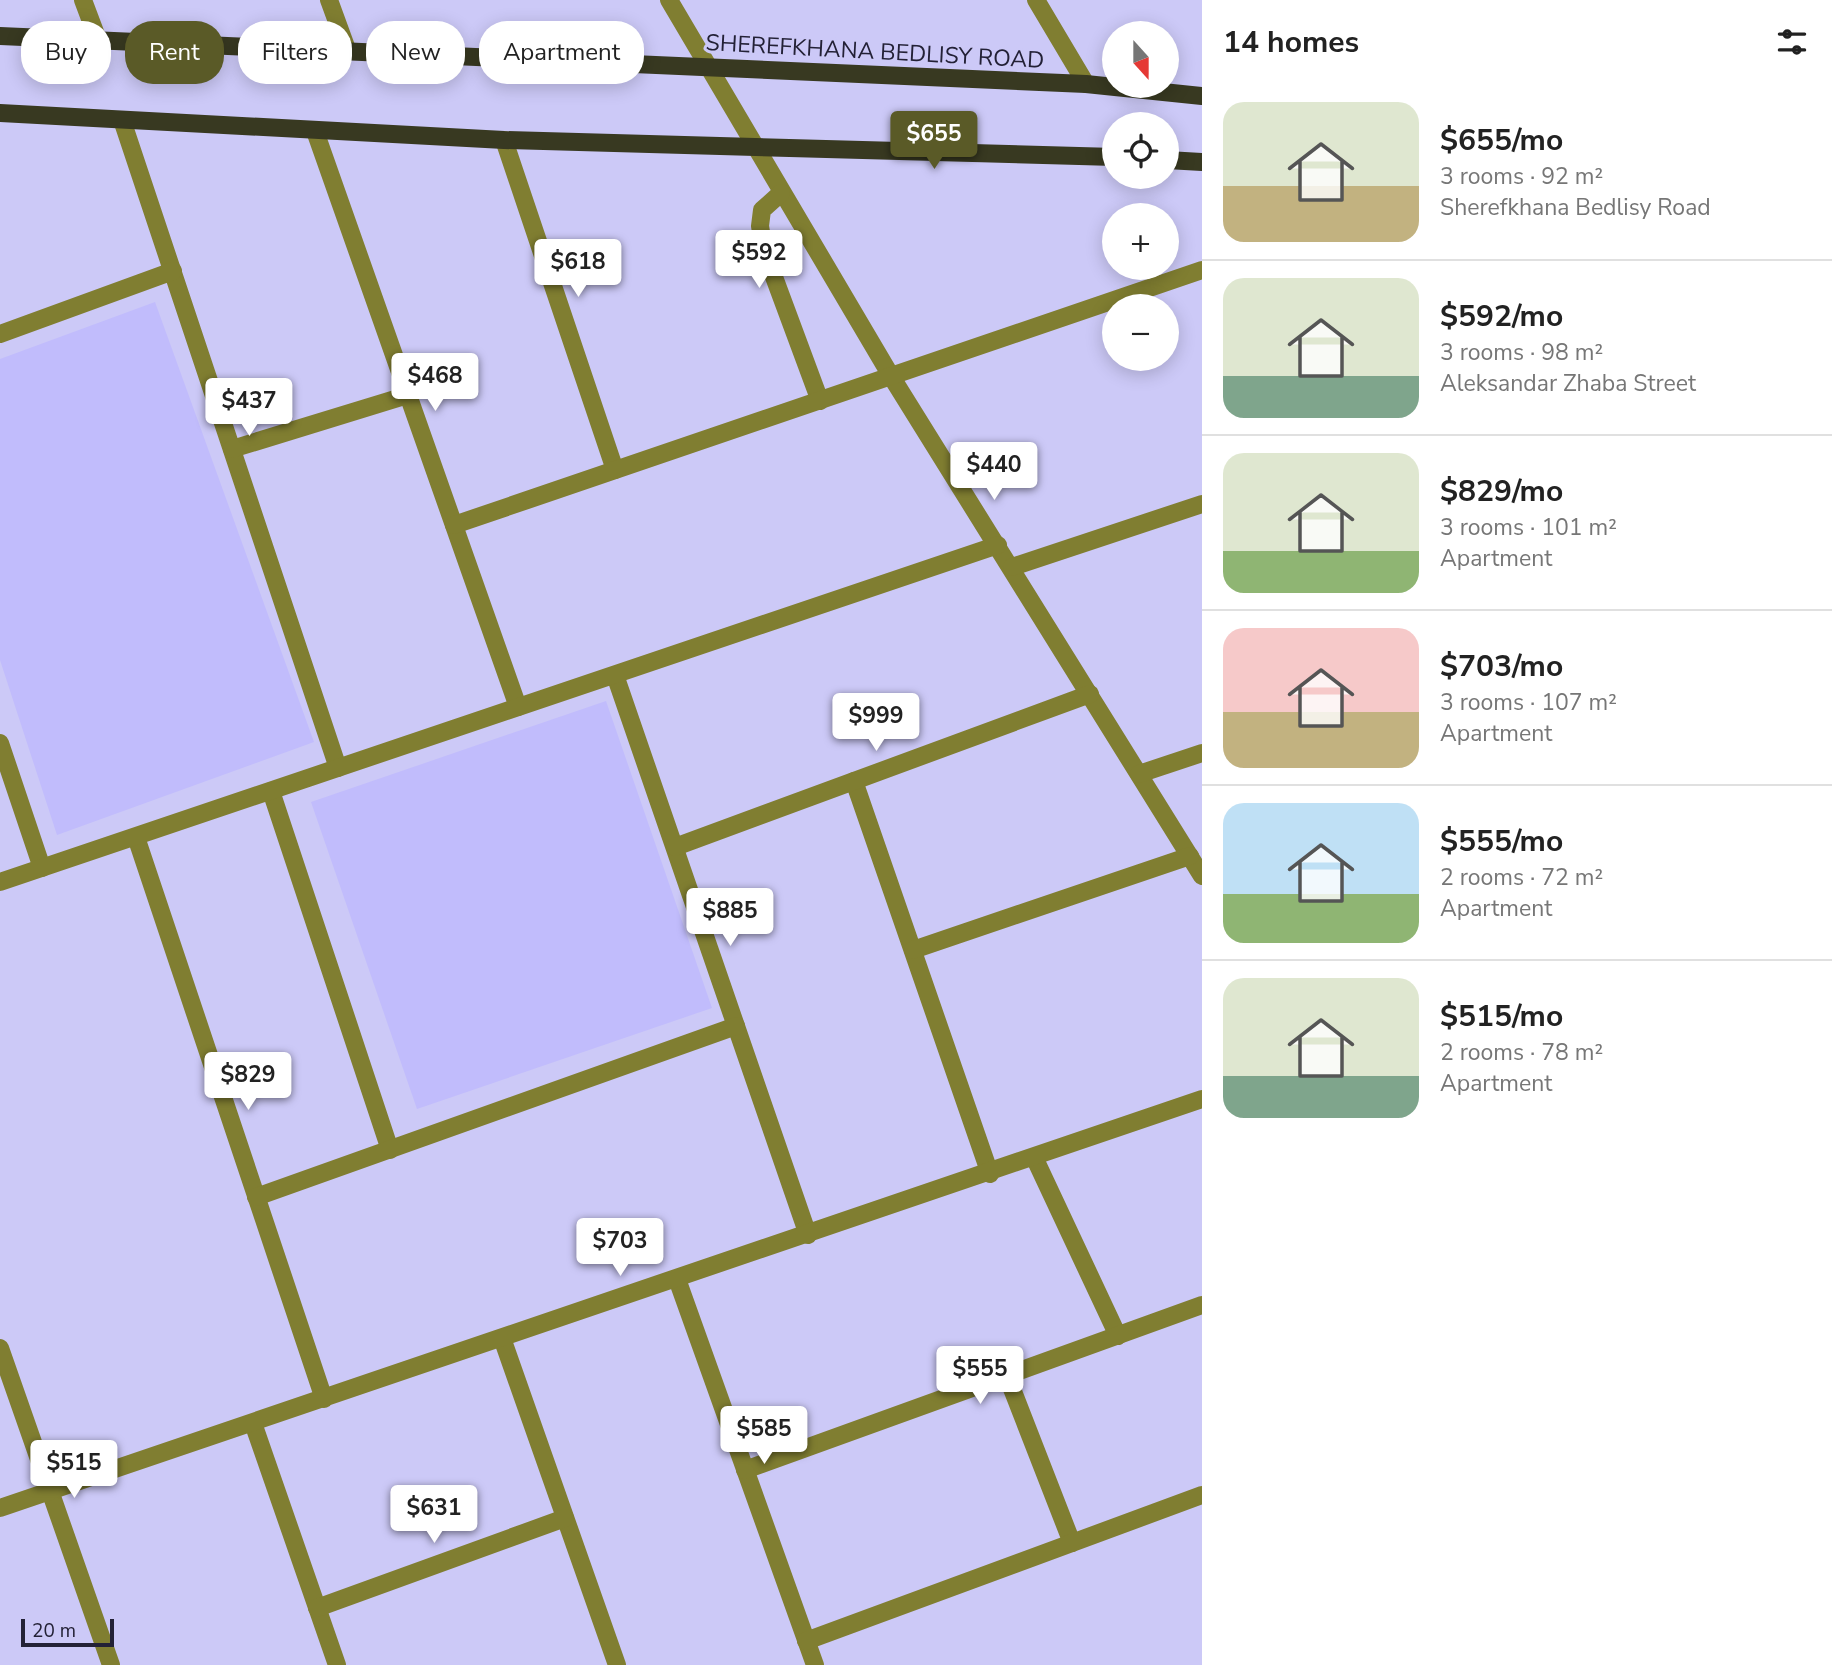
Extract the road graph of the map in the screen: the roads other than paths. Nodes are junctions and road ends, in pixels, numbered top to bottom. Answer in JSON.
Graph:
{"nodes":[{"id":1,"x":83,"y":0,"type":"edge"},
{"id":2,"x":329,"y":0,"type":"edge"},
{"id":3,"x":670,"y":0,"type":"edge"},
{"id":4,"x":1036,"y":0,"type":"edge"},
{"id":5,"x":91,"y":21,"type":"edge"},
{"id":6,"x":337,"y":21,"type":"edge"},
{"id":7,"x":0,"y":36,"type":"edge"},
{"id":8,"x":21,"y":37,"type":"edge"},
{"id":9,"x":111,"y":41,"type":"edge"},
{"id":10,"x":238,"y":47,"type":"edge"},
{"id":11,"x":352,"y":52,"type":"edge"},
{"id":12,"x":710,"y":68,"type":"junction"},
{"id":13,"x":1086,"y":84,"type":"junction"},
{"id":14,"x":1202,"y":96,"type":"edge"},
{"id":15,"x":0,"y":113,"type":"edge"},
{"id":16,"x":122,"y":120,"type":"junction"},
{"id":17,"x":315,"y":131,"type":"junction"},
{"id":18,"x":505,"y":140,"type":"junction"},
{"id":19,"x":754,"y":147,"type":"junction"},
{"id":20,"x":1102,"y":157,"type":"edge"},
{"id":21,"x":1179,"y":161,"type":"edge"},
{"id":22,"x":1202,"y":162,"type":"edge"},
{"id":23,"x":781,"y":193,"type":"junction"},
{"id":24,"x":1202,"y":270,"type":"edge"},
{"id":25,"x":173,"y":271,"type":"junction"},
{"id":26,"x":0,"y":334,"type":"edge"},
{"id":27,"x":891,"y":376,"type":"junction"},
{"id":28,"x":408,"y":395,"type":"junction"},
{"id":29,"x":820,"y":401,"type":"junction"},
{"id":30,"x":232,"y":449,"type":"junction"},
{"id":31,"x":615,"y":470,"type":"junction"},
{"id":32,"x":1202,"y":504,"type":"edge"},
{"id":33,"x":454,"y":525,"type":"junction"},
{"id":34,"x":998,"y":545,"type":"junction"},
{"id":35,"x":1012,"y":567,"type":"junction"},
{"id":36,"x":615,"y":675,"type":"junction"},
{"id":37,"x":1090,"y":694,"type":"junction"},
{"id":38,"x":519,"y":707,"type":"junction"},
{"id":39,"x":0,"y":743,"type":"edge"},
{"id":40,"x":1202,"y":753,"type":"edge"},
{"id":41,"x":338,"y":768,"type":"junction"},
{"id":42,"x":1139,"y":774,"type":"junction"},
{"id":43,"x":854,"y":781,"type":"junction"},
{"id":44,"x":271,"y":791,"type":"junction"},
{"id":45,"x":136,"y":837,"type":"junction"},
{"id":46,"x":675,"y":847,"type":"junction"},
{"id":47,"x":1190,"y":856,"type":"junction"},
{"id":48,"x":42,"y":868,"type":"junction"},
{"id":49,"x":1202,"y":876,"type":"edge"},
{"id":50,"x":0,"y":883,"type":"edge"},
{"id":51,"x":913,"y":950,"type":"junction"},
{"id":52,"x":736,"y":1026,"type":"junction"},
{"id":53,"x":1202,"y":1099,"type":"edge"},
{"id":54,"x":390,"y":1150,"type":"junction"},
{"id":55,"x":1035,"y":1158,"type":"junction"},
{"id":56,"x":990,"y":1174,"type":"junction"},
{"id":57,"x":256,"y":1197,"type":"junction"},
{"id":58,"x":808,"y":1235,"type":"junction"},
{"id":59,"x":677,"y":1279,"type":"junction"},
{"id":60,"x":1202,"y":1305,"type":"edge"},
{"id":61,"x":1118,"y":1336,"type":"junction"},
{"id":62,"x":502,"y":1338,"type":"junction"},
{"id":63,"x":0,"y":1348,"type":"edge"},
{"id":64,"x":1007,"y":1376,"type":"junction"},
{"id":65,"x":324,"y":1399,"type":"junction"},
{"id":66,"x":253,"y":1423,"type":"junction"},
{"id":67,"x":745,"y":1470,"type":"junction"},
{"id":68,"x":50,"y":1490,"type":"junction"},
{"id":69,"x":1202,"y":1495,"type":"edge"},
{"id":70,"x":0,"y":1508,"type":"edge"},
{"id":71,"x":565,"y":1518,"type":"junction"},
{"id":72,"x":1072,"y":1543,"type":"junction"},
{"id":73,"x":317,"y":1608,"type":"junction"},
{"id":74,"x":806,"y":1641,"type":"junction"},
{"id":75,"x":111,"y":1665,"type":"edge"},
{"id":76,"x":337,"y":1665,"type":"edge"},
{"id":77,"x":617,"y":1665,"type":"edge"},
{"id":78,"x":815,"y":1665,"type":"edge"}],
"edges":[{"from":1,"to":5,"type":"street"},
{"from":2,"to":6,"type":"street"},
{"from":3,"to":12,"type":"street"},
{"from":4,"to":13,"type":"street"},
{"from":7,"to":8,"type":"main road","name":"SHEREFKHANA BEDLISY ROAD"},
{"from":9,"to":10,"type":"main road","name":"SHEREFKHANA BEDLISY ROAD"},
{"from":11,"to":12,"type":"main road","name":"SHEREFKHANA BEDLISY ROAD"},
{"from":12,"to":13,"type":"main road","name":"SHEREFKHANA BEDLISY ROAD"},
{"from":12,"to":19,"type":"street"},
{"from":13,"to":14,"type":"main road","name":"SHEREFKHANA BEDLISY ROAD"},
{"from":15,"to":16,"type":"main road"},
{"from":16,"to":17,"type":"main road"},
{"from":16,"to":25,"type":"street"},
{"from":17,"to":18,"type":"main road"},
{"from":17,"to":28,"type":"street"},
{"from":18,"to":19,"type":"main road"},
{"from":18,"to":31,"type":"street"},
{"from":19,"to":20,"type":"main road"},
{"from":19,"to":23,"type":"street"},
{"from":21,"to":22,"type":"main road"},
{"from":23,"to":27,"type":"street"},
{"from":23,"to":29,"type":"street"},
{"from":24,"to":27,"type":"street"},
{"from":25,"to":26,"type":"street"},
{"from":25,"to":30,"type":"street"},
{"from":27,"to":29,"type":"street"},
{"from":27,"to":34,"type":"street"},
{"from":28,"to":30,"type":"street"},
{"from":28,"to":33,"type":"street"},
{"from":29,"to":31,"type":"street"},
{"from":30,"to":41,"type":"street"},
{"from":31,"to":33,"type":"street"},
{"from":32,"to":35,"type":"street"},
{"from":33,"to":38,"type":"street"},
{"from":34,"to":35,"type":"street"},
{"from":34,"to":36,"type":"street"},
{"from":35,"to":37,"type":"street"},
{"from":36,"to":38,"type":"street"},
{"from":36,"to":46,"type":"street"},
{"from":37,"to":42,"type":"street"},
{"from":37,"to":43,"type":"street"},
{"from":38,"to":41,"type":"street"},
{"from":39,"to":48,"type":"street"},
{"from":40,"to":42,"type":"street"},
{"from":41,"to":44,"type":"street"},
{"from":42,"to":47,"type":"street"},
{"from":43,"to":46,"type":"street"},
{"from":43,"to":51,"type":"street"},
{"from":44,"to":45,"type":"street"},
{"from":44,"to":54,"type":"street"},
{"from":45,"to":48,"type":"street"},
{"from":45,"to":57,"type":"street"},
{"from":46,"to":52,"type":"street"},
{"from":47,"to":49,"type":"street"},
{"from":47,"to":51,"type":"street"},
{"from":48,"to":50,"type":"street"},
{"from":51,"to":56,"type":"street"},
{"from":52,"to":54,"type":"street"},
{"from":52,"to":58,"type":"street"},
{"from":53,"to":55,"type":"street"},
{"from":54,"to":57,"type":"street"},
{"from":55,"to":56,"type":"street"},
{"from":55,"to":61,"type":"street"},
{"from":56,"to":58,"type":"street"},
{"from":57,"to":65,"type":"street"},
{"from":58,"to":59,"type":"street"},
{"from":59,"to":62,"type":"street"},
{"from":59,"to":67,"type":"street"},
{"from":60,"to":61,"type":"street"},
{"from":61,"to":64,"type":"street"},
{"from":62,"to":65,"type":"street"},
{"from":62,"to":71,"type":"street"},
{"from":63,"to":68,"type":"street"},
{"from":64,"to":67,"type":"street"},
{"from":64,"to":72,"type":"street"},
{"from":65,"to":66,"type":"street"},
{"from":66,"to":68,"type":"street"},
{"from":66,"to":73,"type":"street"},
{"from":67,"to":74,"type":"street"},
{"from":68,"to":70,"type":"street"},
{"from":68,"to":75,"type":"street"},
{"from":69,"to":72,"type":"street"},
{"from":71,"to":73,"type":"street"},
{"from":71,"to":77,"type":"street"},
{"from":72,"to":74,"type":"street"},
{"from":73,"to":76,"type":"street"},
{"from":74,"to":78,"type":"street"}]}
